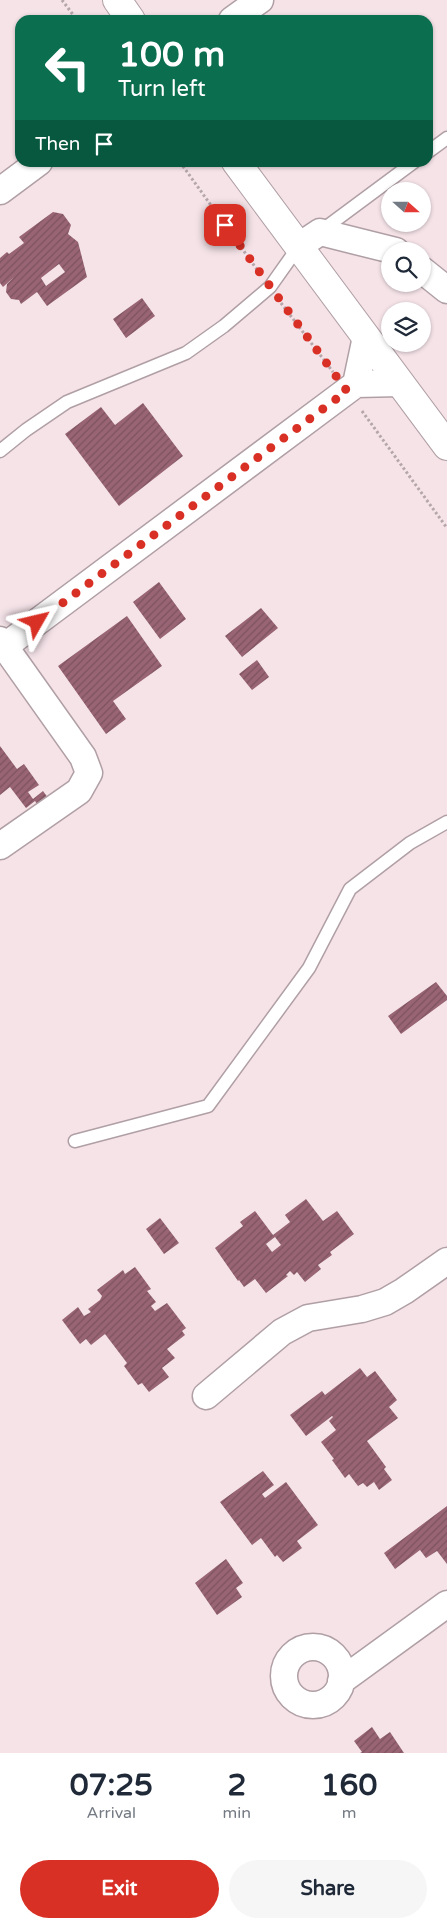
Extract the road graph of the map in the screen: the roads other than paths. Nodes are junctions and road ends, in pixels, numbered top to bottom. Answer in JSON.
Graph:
{"nodes":[{"id":1,"x":116,"y":0,"type":"edge"},
{"id":2,"x":260,"y":0,"type":"edge"},
{"id":3,"x":127,"y":15,"type":"edge"},
{"id":4,"x":239,"y":15,"type":"edge"},
{"id":5,"x":447,"y":138,"type":"edge"},
{"id":6,"x":433,"y":148,"type":"edge"},
{"id":7,"x":31,"y":167,"type":"edge"},
{"id":8,"x":241,"y":167,"type":"edge"},
{"id":9,"x":407,"y":167,"type":"edge"},
{"id":10,"x":0,"y":191,"type":"edge"},
{"id":11,"x":310,"y":239,"type":"junction"},
{"id":12,"x":381,"y":249,"type":"edge"},
{"id":13,"x":431,"y":277,"type":"edge"},
{"id":14,"x":447,"y":290,"type":"edge"},
{"id":15,"x":366,"y":337,"type":"junction"},
{"id":16,"x":400,"y":383,"type":"junction"},
{"id":17,"x":352,"y":388,"type":"junction"},
{"id":18,"x":447,"y":446,"type":"edge"},
{"id":19,"x":0,"y":451,"type":"edge"},
{"id":20,"x":2,"y":643,"type":"edge"},
{"id":21,"x":447,"y":822,"type":"edge"},
{"id":22,"x":0,"y":846,"type":"edge"},
{"id":23,"x":75,"y":1141,"type":"dead end"},
{"id":24,"x":447,"y":1261,"type":"edge"},
{"id":25,"x":206,"y":1396,"type":"dead end"},
{"id":26,"x":447,"y":1604,"type":"edge"},
{"id":27,"x":341,"y":1681,"type":"dead end"}],
"edges":[{"from":1,"to":3,"type":"street"},
{"from":2,"to":4,"type":"street"},
{"from":5,"to":6,"type":"lane"},
{"from":7,"to":10,"type":"street"},
{"from":8,"to":11,"type":"street"},
{"from":9,"to":11,"type":"lane"},
{"from":11,"to":12,"type":"street"},
{"from":11,"to":15,"type":"street"},
{"from":11,"to":19,"type":"lane"},
{"from":13,"to":14,"type":"street"},
{"from":15,"to":16,"type":"street"},
{"from":15,"to":17,"type":"street"},
{"from":16,"to":17,"type":"street"},
{"from":16,"to":18,"type":"street"},
{"from":17,"to":20,"type":"street"},
{"from":20,"to":22,"type":"street"},
{"from":21,"to":23,"type":"lane"},
{"from":24,"to":25,"type":"street"},
{"from":26,"to":27,"type":"street"}]}
